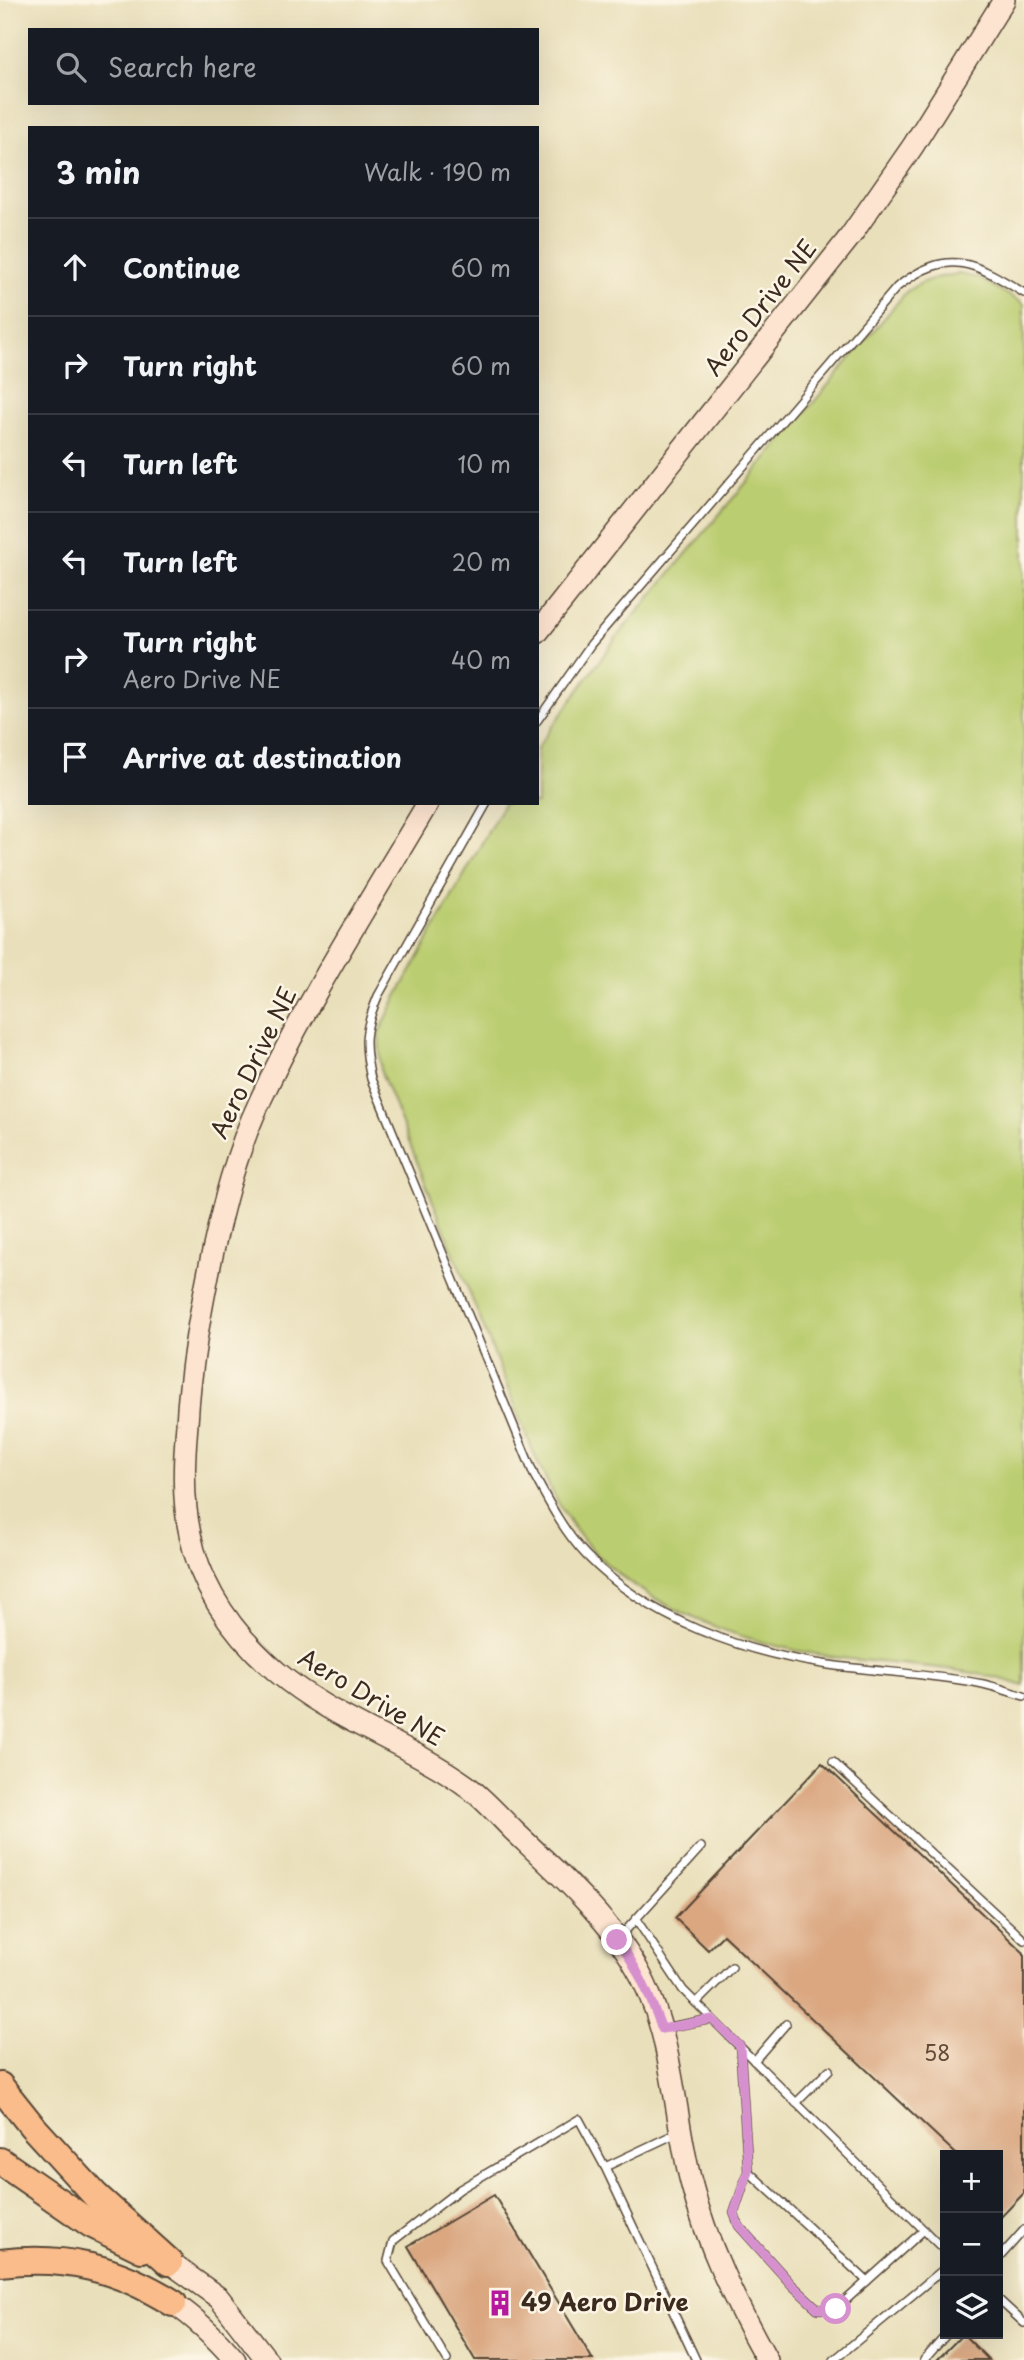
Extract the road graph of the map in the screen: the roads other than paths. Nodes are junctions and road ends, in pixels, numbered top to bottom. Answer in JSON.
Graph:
{"nodes":[{"id":1,"x":1004,"y":0,"type":"edge"},
{"id":2,"x":1024,"y":293,"type":"edge"},
{"id":3,"x":539,"y":630,"type":"edge"},
{"id":4,"x":539,"y":718,"type":"edge"},
{"id":5,"x":427,"y":805,"type":"edge"},
{"id":6,"x":486,"y":805,"type":"edge"},
{"id":7,"x":1024,"y":1696,"type":"edge"},
{"id":8,"x":833,"y":1762,"type":"dead end"},
{"id":9,"x":701,"y":1847,"type":"dead end"},
{"id":10,"x":636,"y":1919,"type":"junction"},
{"id":11,"x":617,"y":1940,"type":"junction"},
{"id":12,"x":1024,"y":1940,"type":"edge"},
{"id":13,"x":732,"y":1967,"type":"dead end"},
{"id":14,"x":696,"y":2003,"type":"junction"},
{"id":15,"x":712,"y":2019,"type":"junction"},
{"id":16,"x":786,"y":2024,"type":"dead end"},
{"id":17,"x":662,"y":2029,"type":"junction"},
{"id":18,"x":740,"y":2046,"type":"junction"},
{"id":19,"x":754,"y":2061,"type":"junction"},
{"id":20,"x":829,"y":2070,"type":"dead end"},
{"id":21,"x":0,"y":2086,"type":"edge"},
{"id":22,"x":796,"y":2103,"type":"junction"},
{"id":23,"x":680,"y":2132,"type":"junction"},
{"id":24,"x":0,"y":2161,"type":"edge"},
{"id":25,"x":605,"y":2167,"type":"junction"},
{"id":26,"x":748,"y":2171,"type":"junction"},
{"id":27,"x":924,"y":2230,"type":"junction"},
{"id":28,"x":1024,"y":2230,"type":"edge"},
{"id":29,"x":940,"y":2246,"type":"edge"},
{"id":30,"x":1003,"y":2253,"type":"edge"},
{"id":31,"x":169,"y":2262,"type":"junction"},
{"id":32,"x":0,"y":2263,"type":"edge"},
{"id":33,"x":940,"y":2272,"type":"edge"},
{"id":34,"x":867,"y":2281,"type":"junction"},
{"id":35,"x":173,"y":2303,"type":"joint"},
{"id":36,"x":1003,"y":2304,"type":"edge"},
{"id":37,"x":1024,"y":2323,"type":"edge"},
{"id":38,"x":943,"y":2339,"type":"edge"},
{"id":39,"x":235,"y":2360,"type":"edge"},
{"id":40,"x":267,"y":2360,"type":"edge"},
{"id":41,"x":447,"y":2360,"type":"edge"},
{"id":42,"x":696,"y":2360,"type":"edge"},
{"id":43,"x":767,"y":2360,"type":"edge"},
{"id":44,"x":834,"y":2360,"type":"edge"},
{"id":45,"x":924,"y":2360,"type":"edge"}],
"edges":[{"from":1,"to":3,"type":"street","name":"Aero Drive NE"},
{"from":2,"to":4,"type":"lane"},
{"from":5,"to":11,"type":"street","name":"Aero Drive NE"},
{"from":6,"to":7,"type":"lane"},
{"from":8,"to":12,"type":"lane"},
{"from":9,"to":10,"type":"lane"},
{"from":10,"to":11,"type":"lane"},
{"from":10,"to":14,"type":"lane"},
{"from":11,"to":17,"type":"street","name":"Aero Drive NE"},
{"from":13,"to":14,"type":"lane"},
{"from":14,"to":15,"type":"lane"},
{"from":15,"to":17,"type":"lane"},
{"from":15,"to":18,"type":"lane"},
{"from":16,"to":19,"type":"lane"},
{"from":17,"to":23,"type":"street","name":"Aero Drive NE"},
{"from":18,"to":19,"type":"lane"},
{"from":18,"to":26,"type":"lane"},
{"from":19,"to":22,"type":"lane"},
{"from":20,"to":22,"type":"lane"},
{"from":21,"to":31,"type":"highway"},
{"from":22,"to":27,"type":"lane"},
{"from":23,"to":25,"type":"lane"},
{"from":23,"to":43,"type":"street","name":"Aero Drive NE"},
{"from":24,"to":31,"type":"highway"},
{"from":25,"to":41,"type":"lane"},
{"from":25,"to":42,"type":"lane"},
{"from":26,"to":34,"type":"lane"},
{"from":26,"to":34,"type":"lane"},
{"from":27,"to":29,"type":"lane"},
{"from":27,"to":34,"type":"lane"},
{"from":28,"to":30,"type":"lane"},
{"from":31,"to":40,"type":"street"},
{"from":32,"to":35,"type":"highway"},
{"from":33,"to":44,"type":"lane"},
{"from":35,"to":39,"type":"street"},
{"from":36,"to":37,"type":"lane"},
{"from":38,"to":45,"type":"lane"}]}
